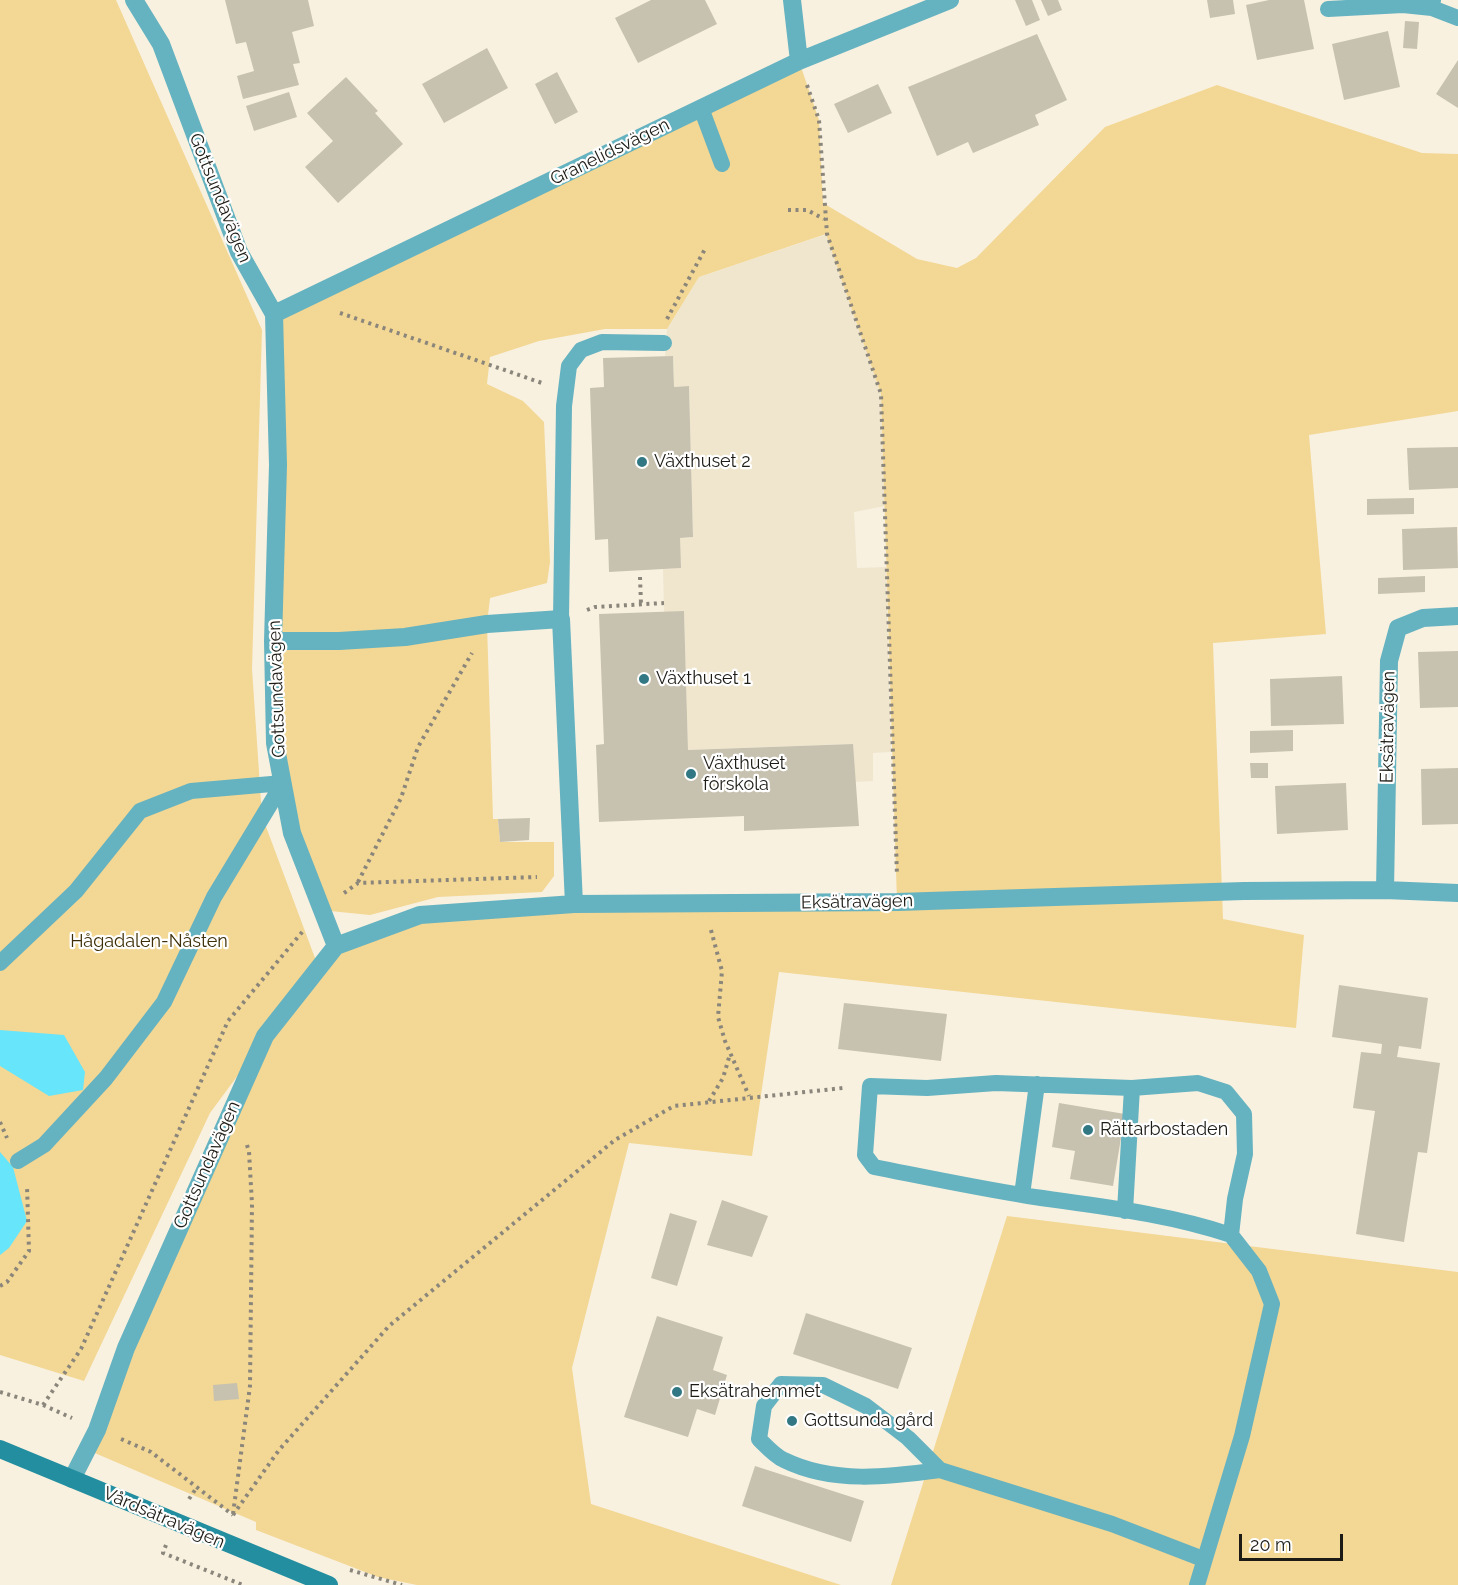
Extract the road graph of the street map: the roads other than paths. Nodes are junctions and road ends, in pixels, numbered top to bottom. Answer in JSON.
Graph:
{"nodes":[{"id":1,"x":134,"y":0,"type":"edge"},
{"id":2,"x":792,"y":0,"type":"edge"},
{"id":3,"x":950,"y":0,"type":"edge"},
{"id":4,"x":1433,"y":4,"type":"edge"},
{"id":5,"x":1328,"y":9,"type":"dead end"},
{"id":6,"x":1458,"y":18,"type":"edge"},
{"id":7,"x":799,"y":61,"type":"junction"},
{"id":8,"x":701,"y":108,"type":"junction"},
{"id":9,"x":722,"y":164,"type":"dead end"},
{"id":10,"x":274,"y":314,"type":"junction"},
{"id":11,"x":660,"y":343,"type":"road end"},
{"id":12,"x":1458,"y":616,"type":"edge"},
{"id":13,"x":561,"y":619,"type":"junction"},
{"id":14,"x":273,"y":641,"type":"junction"},
{"id":15,"x":283,"y":783,"type":"junction"},
{"id":16,"x":1385,"y":890,"type":"junction"},
{"id":17,"x":1458,"y":893,"type":"edge"},
{"id":18,"x":574,"y":904,"type":"junction"},
{"id":19,"x":336,"y":946,"type":"junction"},
{"id":20,"x":0,"y":963,"type":"edge"},
{"id":21,"x":1037,"y":1084,"type":"junction"},
{"id":22,"x":1132,"y":1088,"type":"junction"},
{"id":23,"x":18,"y":1161,"type":"road end"},
{"id":24,"x":1022,"y":1195,"type":"junction"},
{"id":25,"x":1125,"y":1210,"type":"junction"},
{"id":26,"x":1231,"y":1235,"type":"junction"},
{"id":27,"x":0,"y":1449,"type":"edge"},
{"id":28,"x":940,"y":1470,"type":"junction"},
{"id":29,"x":72,"y":1479,"type":"junction"},
{"id":30,"x":1203,"y":1559,"type":"junction"},
{"id":31,"x":329,"y":1585,"type":"edge"},
{"id":32,"x":1197,"y":1585,"type":"edge"}],
"edges":[{"from":1,"to":10,"type":"street","name":"Gottsundavägen"},
{"from":2,"to":7,"type":"street"},
{"from":3,"to":7,"type":"street","name":"Granelidsvägen"},
{"from":4,"to":5,"type":"lane"},
{"from":4,"to":6,"type":"lane"},
{"from":7,"to":8,"type":"street","name":"Granelidsvägen"},
{"from":8,"to":9,"type":"lane"},
{"from":8,"to":10,"type":"street","name":"Granelidsvägen"},
{"from":10,"to":14,"type":"street","name":"Gottsundavägen"},
{"from":11,"to":13,"type":"lane"},
{"from":12,"to":16,"type":"street","name":"Eksätravägen"},
{"from":13,"to":14,"type":"street"},
{"from":13,"to":18,"type":"street"},
{"from":14,"to":15,"type":"street","name":"Gottsundavägen"},
{"from":15,"to":19,"type":"street","name":"Gottsundavägen"},
{"from":15,"to":20,"type":"lane"},
{"from":15,"to":23,"type":"lane"},
{"from":16,"to":17,"type":"street","name":"Eksätravägen"},
{"from":16,"to":18,"type":"street","name":"Eksätravägen"},
{"from":18,"to":19,"type":"street","name":"Eksätravägen"},
{"from":19,"to":29,"type":"street","name":"Gottsundavägen"},
{"from":21,"to":22,"type":"lane"},
{"from":21,"to":24,"type":"lane"},
{"from":21,"to":24,"type":"lane"},
{"from":22,"to":25,"type":"lane"},
{"from":22,"to":26,"type":"lane"},
{"from":24,"to":25,"type":"lane"},
{"from":25,"to":26,"type":"lane"},
{"from":26,"to":30,"type":"lane"},
{"from":27,"to":29,"type":"street","name":"Vårdsätravägen"},
{"from":28,"to":28,"type":"lane"},
{"from":28,"to":30,"type":"lane"},
{"from":29,"to":31,"type":"street","name":"Vårdsätravägen"},
{"from":30,"to":32,"type":"lane"}]}
